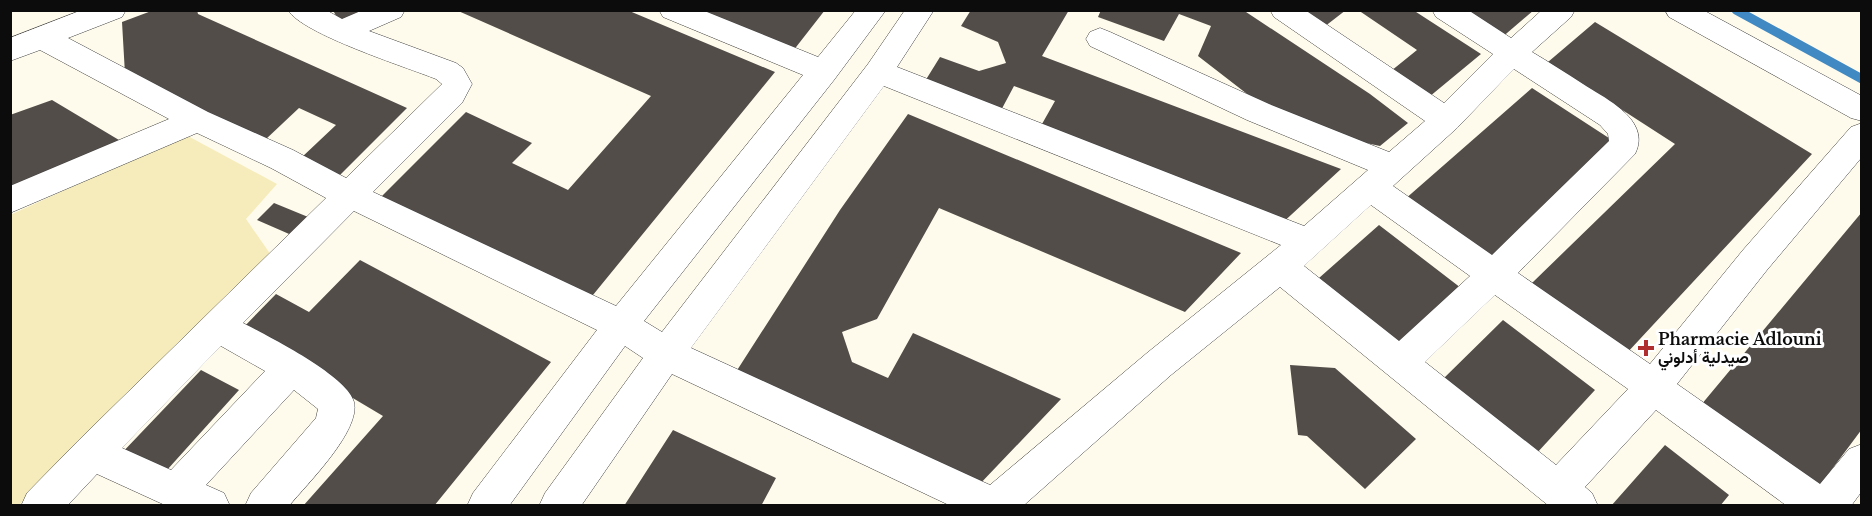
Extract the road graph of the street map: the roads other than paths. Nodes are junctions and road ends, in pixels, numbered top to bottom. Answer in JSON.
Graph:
{"nodes":[{"id":1,"x":112,"y":10,"type":"edge"},
{"id":2,"x":302,"y":10,"type":"edge"},
{"id":3,"x":391,"y":10,"type":"edge"},
{"id":4,"x":673,"y":10,"type":"edge"},
{"id":5,"x":872,"y":10,"type":"edge"},
{"id":6,"x":920,"y":10,"type":"edge"},
{"id":7,"x":1284,"y":10,"type":"edge"},
{"id":8,"x":1446,"y":10,"type":"edge"},
{"id":9,"x":1561,"y":10,"type":"edge"},
{"id":10,"x":1680,"y":10,"type":"edge"},
{"id":11,"x":341,"y":31,"type":"junction"},
{"id":12,"x":43,"y":38,"type":"junction"},
{"id":13,"x":1100,"y":39,"type":"dead end"},
{"id":14,"x":10,"y":50,"type":"edge"},
{"id":15,"x":1512,"y":54,"type":"junction"},
{"id":16,"x":824,"y":72,"type":"junction"},
{"id":17,"x":878,"y":72,"type":"junction"},
{"id":18,"x":1862,"y":110,"type":"edge"},
{"id":19,"x":197,"y":120,"type":"junction"},
{"id":20,"x":1446,"y":120,"type":"junction"},
{"id":21,"x":1862,"y":135,"type":"edge"},
{"id":22,"x":1381,"y":177,"type":"junction"},
{"id":23,"x":350,"y":195,"type":"junction"},
{"id":24,"x":10,"y":200,"type":"edge"},
{"id":25,"x":1306,"y":241,"type":"junction"},
{"id":26,"x":1280,"y":267,"type":"junction"},
{"id":27,"x":1492,"y":275,"type":"junction"},
{"id":28,"x":621,"y":325,"type":"junction"},
{"id":29,"x":217,"y":326,"type":"junction"},
{"id":30,"x":666,"y":354,"type":"junction"},
{"id":31,"x":1401,"y":362,"type":"junction"},
{"id":32,"x":290,"y":369,"type":"junction"},
{"id":33,"x":1654,"y":386,"type":"junction"},
{"id":34,"x":91,"y":453,"type":"junction"},
{"id":35,"x":1862,"y":461,"type":"edge"},
{"id":36,"x":176,"y":491,"type":"junction"},
{"id":37,"x":1569,"y":497,"type":"edge"},
{"id":38,"x":40,"y":506,"type":"edge"},
{"id":39,"x":211,"y":506,"type":"edge"},
{"id":40,"x":264,"y":506,"type":"edge"},
{"id":41,"x":486,"y":506,"type":"edge"},
{"id":42,"x":558,"y":506,"type":"edge"},
{"id":43,"x":994,"y":506,"type":"edge"},
{"id":44,"x":1819,"y":506,"type":"edge"},
{"id":45,"x":1827,"y":506,"type":"edge"}],
"edges":[{"from":1,"to":12,"type":"street"},
{"from":2,"to":11,"type":"street"},
{"from":3,"to":11,"type":"street"},
{"from":4,"to":16,"type":"street"},
{"from":5,"to":16,"type":"street"},
{"from":6,"to":17,"type":"street"},
{"from":7,"to":20,"type":"street"},
{"from":8,"to":15,"type":"street"},
{"from":9,"to":15,"type":"street"},
{"from":10,"to":18,"type":"street"},
{"from":11,"to":23,"type":"street"},
{"from":12,"to":14,"type":"street"},
{"from":12,"to":19,"type":"street"},
{"from":13,"to":22,"type":"street"},
{"from":15,"to":20,"type":"street"},
{"from":15,"to":27,"type":"street"},
{"from":16,"to":28,"type":"street"},
{"from":17,"to":25,"type":"street"},
{"from":17,"to":30,"type":"street"},
{"from":19,"to":23,"type":"street"},
{"from":19,"to":24,"type":"street"},
{"from":20,"to":22,"type":"street"},
{"from":21,"to":33,"type":"street"},
{"from":22,"to":25,"type":"street"},
{"from":22,"to":27,"type":"street"},
{"from":23,"to":28,"type":"street"},
{"from":23,"to":29,"type":"street"},
{"from":25,"to":26,"type":"street"},
{"from":26,"to":31,"type":"street"},
{"from":26,"to":43,"type":"street"},
{"from":27,"to":31,"type":"street"},
{"from":27,"to":33,"type":"street"},
{"from":28,"to":30,"type":"street"},
{"from":28,"to":41,"type":"street"},
{"from":29,"to":32,"type":"street"},
{"from":29,"to":34,"type":"street"},
{"from":30,"to":42,"type":"street"},
{"from":30,"to":43,"type":"street"},
{"from":31,"to":37,"type":"street"},
{"from":32,"to":36,"type":"street"},
{"from":32,"to":40,"type":"street"},
{"from":33,"to":37,"type":"street"},
{"from":33,"to":44,"type":"street"},
{"from":34,"to":36,"type":"street"},
{"from":34,"to":38,"type":"street"},
{"from":35,"to":45,"type":"street"},
{"from":36,"to":39,"type":"street"}]}
